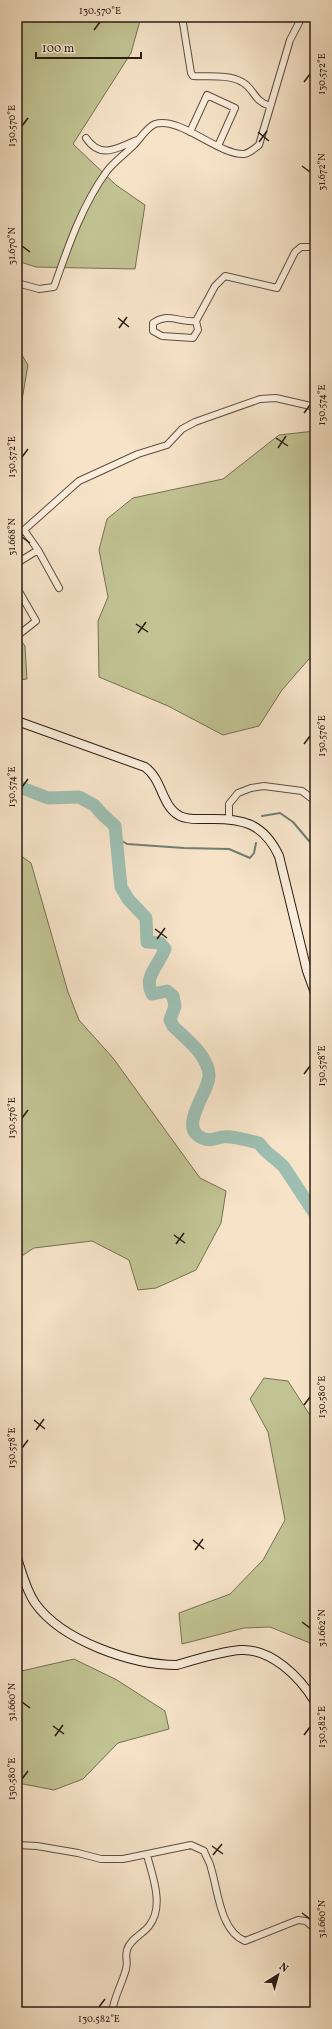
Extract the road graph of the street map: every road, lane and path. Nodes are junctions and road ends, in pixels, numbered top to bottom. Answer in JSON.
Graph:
{"nodes":[{"id":1,"x":182,"y":17,"type":"edge"},
{"id":2,"x":302,"y":17,"type":"edge"},
{"id":3,"x":270,"y":106,"type":"junction"},
{"id":4,"x":190,"y":132,"type":"junction"},
{"id":5,"x":86,"y":138,"type":"dead end"},
{"id":6,"x":140,"y":139,"type":"junction"},
{"id":7,"x":218,"y":146,"type":"junction"},
{"id":8,"x":315,"y":247,"type":"edge"},
{"id":9,"x":17,"y":283,"type":"edge"},
{"id":10,"x":196,"y":321,"type":"junction"},
{"id":11,"x":315,"y":407,"type":"edge"},
{"id":12,"x":24,"y":530,"type":"junction"},
{"id":13,"x":17,"y":533,"type":"edge"},
{"id":14,"x":38,"y":550,"type":"junction"},
{"id":15,"x":17,"y":563,"type":"edge"},
{"id":16,"x":17,"y":588,"type":"edge"},
{"id":17,"x":60,"y":588,"type":"dead end"},
{"id":18,"x":17,"y":636,"type":"edge"},
{"id":19,"x":17,"y":721,"type":"edge"},
{"id":20,"x":315,"y":801,"type":"edge"},
{"id":21,"x":229,"y":818,"type":"junction"},
{"id":22,"x":315,"y":993,"type":"edge"},
{"id":23,"x":17,"y":1558,"type":"edge"},
{"id":24,"x":315,"y":1702,"type":"edge"},
{"id":25,"x":17,"y":1845,"type":"edge"},
{"id":26,"x":147,"y":1855,"type":"junction"},
{"id":27,"x":315,"y":1929,"type":"edge"},
{"id":28,"x":112,"y":2012,"type":"edge"}],
"edges":[{"from":1,"to":3,"type":"street"},
{"from":2,"to":3,"type":"street"},
{"from":3,"to":7,"type":"street"},
{"from":4,"to":6,"type":"street"},
{"from":4,"to":7,"type":"street"},
{"from":4,"to":7,"type":"street"},
{"from":5,"to":6,"type":"street"},
{"from":6,"to":9,"type":"street"},
{"from":8,"to":10,"type":"street"},
{"from":10,"to":10,"type":"street"},
{"from":11,"to":12,"type":"street"},
{"from":12,"to":13,"type":"street"},
{"from":12,"to":14,"type":"street"},
{"from":14,"to":15,"type":"street"},
{"from":14,"to":17,"type":"street"},
{"from":16,"to":18,"type":"street"},
{"from":19,"to":21,"type":"street"},
{"from":20,"to":21,"type":"street"},
{"from":21,"to":22,"type":"street"},
{"from":23,"to":24,"type":"street"},
{"from":25,"to":26,"type":"street"},
{"from":26,"to":27,"type":"street"},
{"from":26,"to":28,"type":"street"}]}
